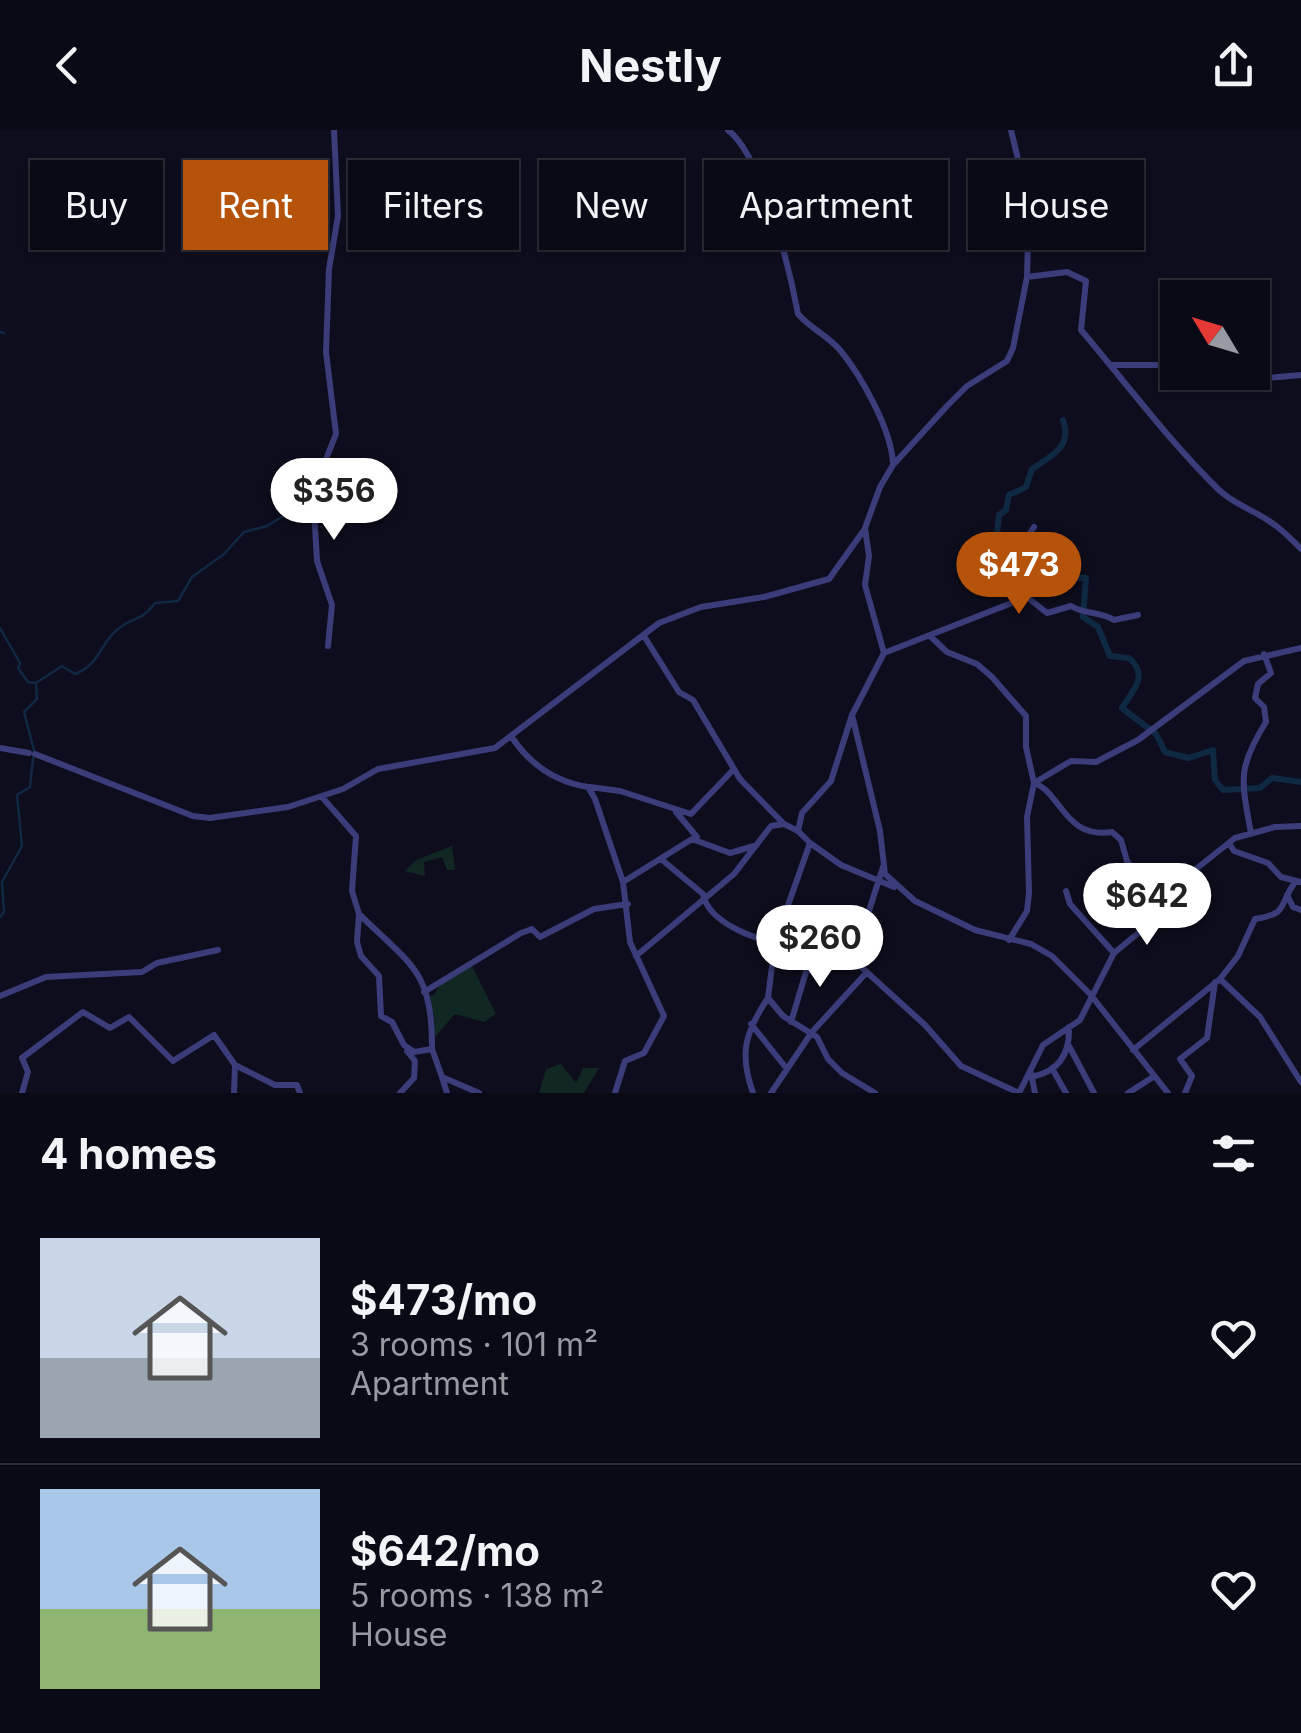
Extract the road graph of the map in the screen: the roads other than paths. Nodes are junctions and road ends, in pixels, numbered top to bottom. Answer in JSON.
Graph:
{"nodes":[{"id":1,"x":334,"y":130,"type":"edge"},
{"id":2,"x":728,"y":130,"type":"edge"},
{"id":3,"x":1011,"y":130,"type":"edge"},
{"id":4,"x":1026,"y":277,"type":"junction"},
{"id":5,"x":1113,"y":365,"type":"junction"},
{"id":6,"x":1160,"y":365,"type":"edge"},
{"id":7,"x":1301,"y":375,"type":"edge"},
{"id":8,"x":1270,"y":378,"type":"edge"},
{"id":9,"x":892,"y":465,"type":"junction"},
{"id":10,"x":1034,"y":527,"type":"dead end"},
{"id":11,"x":866,"y":528,"type":"junction"},
{"id":12,"x":1301,"y":549,"type":"edge"},
{"id":13,"x":1013,"y":600,"type":"junction"},
{"id":14,"x":1138,"y":615,"type":"dead end"},
{"id":15,"x":644,"y":636,"type":"junction"},
{"id":16,"x":930,"y":636,"type":"junction"},
{"id":17,"x":328,"y":646,"type":"dead end"},
{"id":18,"x":1301,"y":648,"type":"edge"},
{"id":19,"x":884,"y":653,"type":"junction"},
{"id":20,"x":1264,"y":654,"type":"junction"},
{"id":21,"x":852,"y":715,"type":"junction"},
{"id":22,"x":511,"y":736,"type":"junction"},
{"id":23,"x":0,"y":748,"type":"edge"},
{"id":24,"x":734,"y":769,"type":"junction"},
{"id":25,"x":1034,"y":783,"type":"junction"},
{"id":26,"x":588,"y":787,"type":"junction"},
{"id":27,"x":322,"y":797,"type":"junction"},
{"id":28,"x":676,"y":811,"type":"junction"},
{"id":29,"x":784,"y":824,"type":"junction"},
{"id":30,"x":1301,"y":826,"type":"edge"},
{"id":31,"x":798,"y":831,"type":"junction"},
{"id":32,"x":1252,"y":834,"type":"junction"},
{"id":33,"x":698,"y":838,"type":"junction"},
{"id":34,"x":1230,"y":843,"type":"junction"},
{"id":35,"x":758,"y":844,"type":"junction"},
{"id":36,"x":810,"y":844,"type":"junction"},
{"id":37,"x":661,"y":859,"type":"junction"},
{"id":38,"x":884,"y":868,"type":"junction"},
{"id":39,"x":876,"y":881,"type":"junction"},
{"id":40,"x":623,"y":882,"type":"junction"},
{"id":41,"x":1298,"y":882,"type":"edge"},
{"id":42,"x":896,"y":888,"type":"junction"},
{"id":43,"x":1066,"y":890,"type":"dead end"},
{"id":44,"x":1287,"y":894,"type":"junction"},
{"id":45,"x":704,"y":901,"type":"junction"},
{"id":46,"x":628,"y":904,"type":"junction"},
{"id":47,"x":1159,"y":907,"type":"junction"},
{"id":48,"x":1301,"y":910,"type":"edge"},
{"id":49,"x":360,"y":914,"type":"junction"},
{"id":50,"x":784,"y":920,"type":"junction"},
{"id":51,"x":1008,"y":941,"type":"junction"},
{"id":52,"x":774,"y":942,"type":"junction"},
{"id":53,"x":837,"y":946,"type":"junction"},
{"id":54,"x":218,"y":950,"type":"dead end"},
{"id":55,"x":1114,"y":953,"type":"junction"},
{"id":56,"x":636,"y":956,"type":"junction"},
{"id":57,"x":867,"y":972,"type":"junction"},
{"id":58,"x":1217,"y":980,"type":"junction"},
{"id":59,"x":424,"y":992,"type":"junction"},
{"id":60,"x":1090,"y":994,"type":"junction"},
{"id":61,"x":0,"y":996,"type":"edge"},
{"id":62,"x":768,"y":998,"type":"junction"},
{"id":63,"x":792,"y":1022,"type":"junction"},
{"id":64,"x":751,"y":1024,"type":"junction"},
{"id":65,"x":1069,"y":1027,"type":"junction"},
{"id":66,"x":812,"y":1032,"type":"junction"},
{"id":67,"x":404,"y":1045,"type":"junction"},
{"id":68,"x":1068,"y":1045,"type":"junction"},
{"id":69,"x":432,"y":1049,"type":"junction"},
{"id":70,"x":1133,"y":1050,"type":"junction"},
{"id":71,"x":235,"y":1064,"type":"junction"},
{"id":72,"x":787,"y":1069,"type":"junction"},
{"id":73,"x":1052,"y":1070,"type":"junction"},
{"id":74,"x":1033,"y":1074,"type":"junction"},
{"id":75,"x":442,"y":1077,"type":"junction"},
{"id":76,"x":1153,"y":1077,"type":"junction"},
{"id":77,"x":1301,"y":1082,"type":"edge"},
{"id":78,"x":873,"y":1092,"type":"edge"},
{"id":79,"x":22,"y":1093,"type":"edge"},
{"id":80,"x":234,"y":1093,"type":"edge"},
{"id":81,"x":300,"y":1093,"type":"edge"},
{"id":82,"x":400,"y":1093,"type":"edge"},
{"id":83,"x":448,"y":1093,"type":"edge"},
{"id":84,"x":479,"y":1093,"type":"edge"},
{"id":85,"x":615,"y":1093,"type":"edge"},
{"id":86,"x":753,"y":1093,"type":"edge"},
{"id":87,"x":771,"y":1093,"type":"edge"},
{"id":88,"x":1019,"y":1093,"type":"edge"},
{"id":89,"x":1034,"y":1093,"type":"edge"},
{"id":90,"x":1066,"y":1093,"type":"edge"},
{"id":91,"x":1094,"y":1093,"type":"edge"},
{"id":92,"x":1128,"y":1093,"type":"edge"},
{"id":93,"x":1168,"y":1093,"type":"edge"},
{"id":94,"x":1185,"y":1093,"type":"edge"}],
"edges":[{"from":1,"to":17,"type":"street"},
{"from":2,"to":9,"type":"street"},
{"from":3,"to":4,"type":"street"},
{"from":4,"to":5,"type":"street"},
{"from":4,"to":9,"type":"street"},
{"from":5,"to":6,"type":"street"},
{"from":5,"to":12,"type":"street"},
{"from":7,"to":8,"type":"street"},
{"from":9,"to":11,"type":"street"},
{"from":10,"to":13,"type":"street"},
{"from":11,"to":15,"type":"street"},
{"from":11,"to":19,"type":"street"},
{"from":13,"to":14,"type":"street"},
{"from":13,"to":16,"type":"street"},
{"from":15,"to":22,"type":"street"},
{"from":15,"to":24,"type":"street"},
{"from":16,"to":19,"type":"street"},
{"from":16,"to":25,"type":"street"},
{"from":18,"to":20,"type":"street"},
{"from":19,"to":21,"type":"street"},
{"from":20,"to":25,"type":"street"},
{"from":20,"to":32,"type":"street"},
{"from":21,"to":31,"type":"street"},
{"from":21,"to":38,"type":"street"},
{"from":22,"to":26,"type":"street"},
{"from":22,"to":27,"type":"street"},
{"from":23,"to":27,"type":"street"},
{"from":24,"to":28,"type":"street"},
{"from":24,"to":29,"type":"street"},
{"from":25,"to":47,"type":"street"},
{"from":25,"to":51,"type":"street"},
{"from":26,"to":28,"type":"street"},
{"from":26,"to":40,"type":"street"},
{"from":27,"to":49,"type":"street"},
{"from":28,"to":33,"type":"street"},
{"from":29,"to":31,"type":"street"},
{"from":29,"to":35,"type":"street"},
{"from":30,"to":32,"type":"street"},
{"from":31,"to":36,"type":"street"},
{"from":32,"to":34,"type":"street"},
{"from":33,"to":35,"type":"street"},
{"from":33,"to":37,"type":"street"},
{"from":34,"to":41,"type":"street"},
{"from":34,"to":47,"type":"street"},
{"from":35,"to":45,"type":"street"},
{"from":36,"to":39,"type":"street"},
{"from":36,"to":50,"type":"street"},
{"from":37,"to":40,"type":"street"},
{"from":37,"to":45,"type":"street"},
{"from":38,"to":39,"type":"street"},
{"from":38,"to":42,"type":"street"},
{"from":39,"to":42,"type":"street"},
{"from":39,"to":53,"type":"street"},
{"from":40,"to":46,"type":"street"},
{"from":41,"to":44,"type":"street"},
{"from":42,"to":51,"type":"street"},
{"from":43,"to":55,"type":"street"},
{"from":44,"to":48,"type":"street"},
{"from":44,"to":58,"type":"street"},
{"from":45,"to":52,"type":"street"},
{"from":45,"to":56,"type":"street"},
{"from":46,"to":56,"type":"street"},
{"from":46,"to":59,"type":"street"},
{"from":47,"to":55,"type":"street"},
{"from":49,"to":59,"type":"street"},
{"from":49,"to":67,"type":"street"},
{"from":50,"to":52,"type":"street"},
{"from":50,"to":53,"type":"street"},
{"from":51,"to":60,"type":"street"},
{"from":52,"to":62,"type":"street"},
{"from":53,"to":57,"type":"street"},
{"from":53,"to":63,"type":"street"},
{"from":54,"to":61,"type":"street"},
{"from":55,"to":60,"type":"street"},
{"from":56,"to":85,"type":"street"},
{"from":57,"to":66,"type":"street"},
{"from":57,"to":88,"type":"street"},
{"from":58,"to":70,"type":"street"},
{"from":58,"to":77,"type":"street"},
{"from":58,"to":94,"type":"street"},
{"from":59,"to":69,"type":"street"},
{"from":60,"to":65,"type":"street"},
{"from":60,"to":70,"type":"street"},
{"from":62,"to":63,"type":"street"},
{"from":62,"to":64,"type":"street"},
{"from":63,"to":66,"type":"street"},
{"from":64,"to":72,"type":"street"},
{"from":64,"to":86,"type":"street"},
{"from":65,"to":68,"type":"street"},
{"from":65,"to":74,"type":"street"},
{"from":66,"to":72,"type":"street"},
{"from":66,"to":78,"type":"street"},
{"from":67,"to":69,"type":"street"},
{"from":67,"to":82,"type":"street"},
{"from":68,"to":73,"type":"street"},
{"from":68,"to":91,"type":"street"},
{"from":69,"to":75,"type":"street"},
{"from":70,"to":76,"type":"street"},
{"from":71,"to":79,"type":"street"},
{"from":71,"to":80,"type":"street"},
{"from":71,"to":81,"type":"street"},
{"from":72,"to":87,"type":"street"},
{"from":73,"to":74,"type":"street"},
{"from":73,"to":90,"type":"street"},
{"from":74,"to":88,"type":"street"},
{"from":74,"to":89,"type":"street"},
{"from":75,"to":83,"type":"street"},
{"from":75,"to":84,"type":"street"},
{"from":76,"to":92,"type":"street"},
{"from":76,"to":93,"type":"street"}]}
